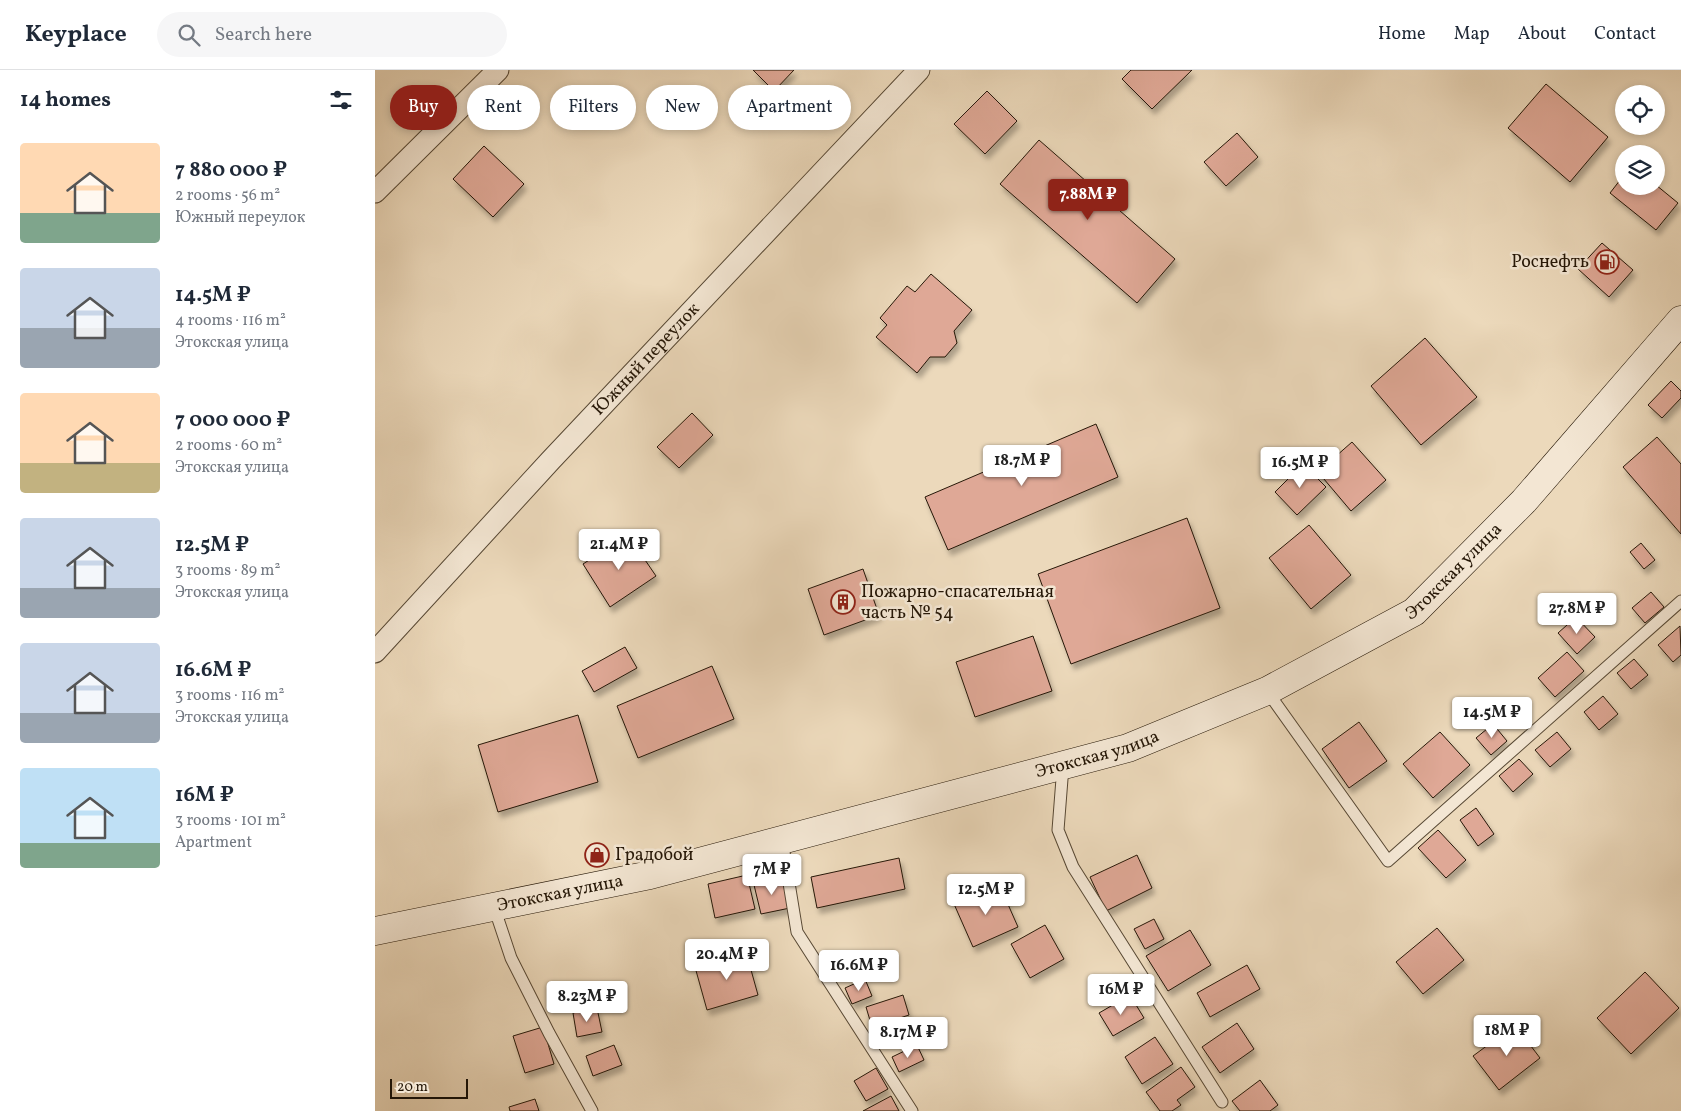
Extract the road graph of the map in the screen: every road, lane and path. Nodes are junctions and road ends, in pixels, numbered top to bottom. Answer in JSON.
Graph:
{"nodes":[{"id":1,"x":498,"y":70,"type":"edge"},
{"id":2,"x":919,"y":70,"type":"edge"},
{"id":3,"x":375,"y":192,"type":"edge"},
{"id":4,"x":1681,"y":320,"type":"edge"},
{"id":5,"x":1681,"y":601,"type":"edge"},
{"id":6,"x":375,"y":652,"type":"edge"},
{"id":7,"x":1267,"y":691,"type":"junction"},
{"id":8,"x":1063,"y":766,"type":"junction"},
{"id":9,"x":782,"y":840,"type":"junction"},
{"id":10,"x":494,"y":907,"type":"junction"},
{"id":11,"x":375,"y":931,"type":"edge"},
{"id":12,"x":1223,"y":1102,"type":"dead end"},
{"id":13,"x":592,"y":1111,"type":"edge"},
{"id":14,"x":912,"y":1111,"type":"edge"}],
"edges":[{"from":1,"to":3,"type":"street"},
{"from":2,"to":6,"type":"street","name":"Южный переулок"},
{"from":4,"to":7,"type":"main road","name":"Этокская улица"},
{"from":5,"to":7,"type":"lane"},
{"from":7,"to":8,"type":"main road","name":"Этокская улица"},
{"from":8,"to":9,"type":"main road","name":"Этокская улица"},
{"from":8,"to":12,"type":"lane"},
{"from":9,"to":10,"type":"main road","name":"Этокская улица"},
{"from":9,"to":14,"type":"lane"},
{"from":10,"to":11,"type":"main road","name":"Этокская улица"},
{"from":10,"to":13,"type":"lane"}]}
